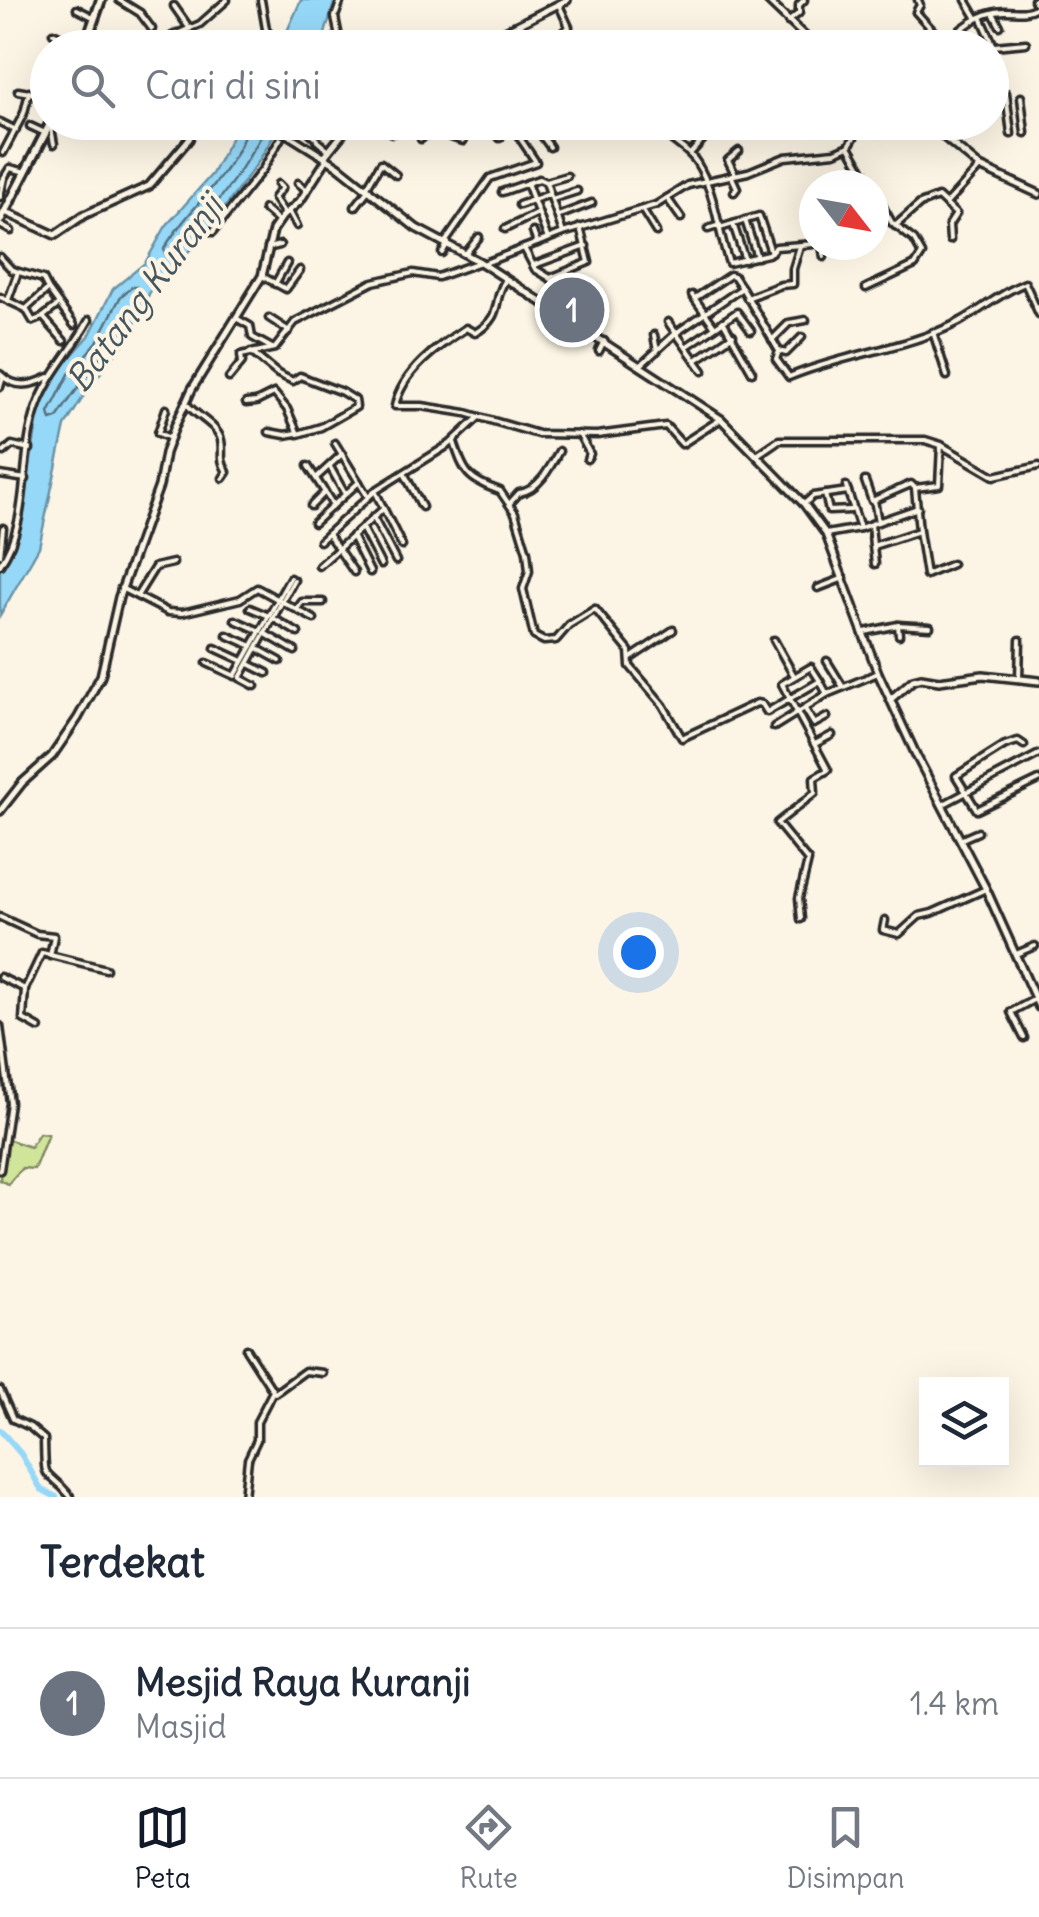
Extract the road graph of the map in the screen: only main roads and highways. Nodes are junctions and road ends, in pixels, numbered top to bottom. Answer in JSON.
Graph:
{"nodes":[{"id":1,"x":99,"y":0,"type":"edge"},
{"id":2,"x":87,"y":30,"type":"edge"},
{"id":3,"x":88,"y":30,"type":"edge"},
{"id":4,"x":38,"y":140,"type":"edge"},
{"id":5,"x":41,"y":140,"type":"edge"},
{"id":6,"x":2,"y":213,"type":"edge"},
{"id":7,"x":1,"y":226,"type":"edge"}],
"edges":[{"from":1,"to":2,"type":"main road"},
{"from":1,"to":3,"type":"main road"},
{"from":4,"to":6,"type":"main road"},
{"from":5,"to":6,"type":"main road"},
{"from":6,"to":7,"type":"main road"}]}
